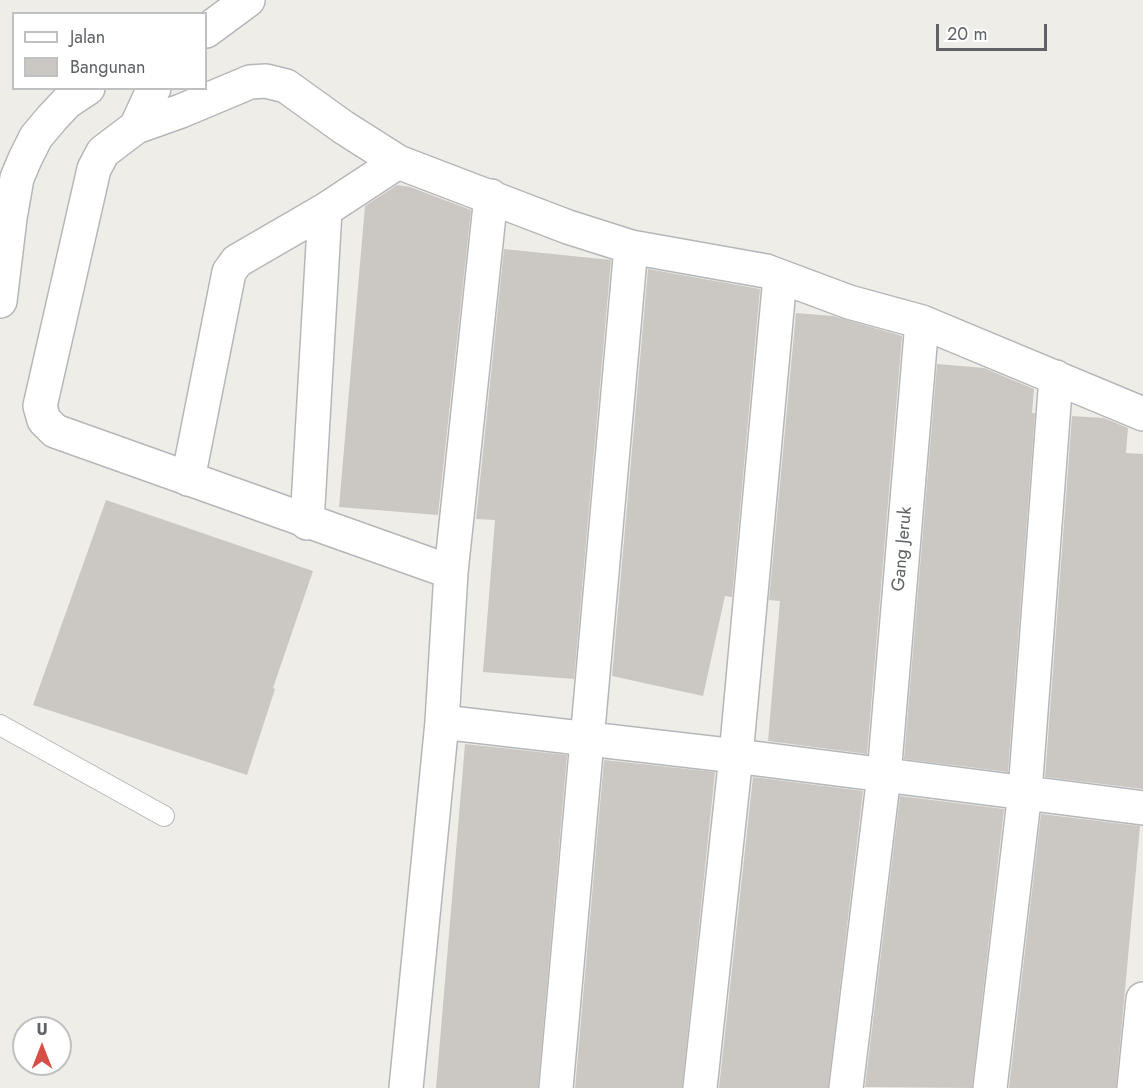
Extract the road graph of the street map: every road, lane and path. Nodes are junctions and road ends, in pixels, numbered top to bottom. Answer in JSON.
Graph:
{"nodes":[{"id":1,"x":248,"y":0,"type":"edge"},
{"id":2,"x":207,"y":30,"type":"edge"},
{"id":3,"x":85,"y":90,"type":"edge"},
{"id":4,"x":153,"y":90,"type":"edge"},
{"id":5,"x":136,"y":127,"type":"junction"},
{"id":6,"x":398,"y":162,"type":"junction"},
{"id":7,"x":491,"y":196,"type":"junction"},
{"id":8,"x":325,"y":210,"type":"junction"},
{"id":9,"x":631,"y":247,"type":"junction"},
{"id":10,"x":780,"y":277,"type":"junction"},
{"id":11,"x":0,"y":300,"type":"edge"},
{"id":12,"x":922,"y":322,"type":"junction"},
{"id":13,"x":1056,"y":377,"type":"junction"},
{"id":14,"x":1143,"y":414,"type":"edge"},
{"id":15,"x":188,"y":479,"type":"junction"},
{"id":16,"x":307,"y":523,"type":"junction"},
{"id":17,"x":451,"y":572,"type":"junction"},
{"id":18,"x":442,"y":722,"type":"junction"},
{"id":19,"x":0,"y":725,"type":"edge"},
{"id":20,"x":586,"y":738,"type":"junction"},
{"id":21,"x":736,"y":756,"type":"junction"},
{"id":22,"x":884,"y":775,"type":"junction"},
{"id":23,"x":1025,"y":792,"type":"junction"},
{"id":24,"x":1143,"y":808,"type":"edge"},
{"id":25,"x":164,"y":816,"type":"dead end"},
{"id":26,"x":1143,"y":999,"type":"edge"},
{"id":27,"x":406,"y":1088,"type":"edge"},
{"id":28,"x":556,"y":1088,"type":"edge"},
{"id":29,"x":699,"y":1088,"type":"edge"},
{"id":30,"x":846,"y":1088,"type":"edge"},
{"id":31,"x":990,"y":1088,"type":"edge"},
{"id":32,"x":1134,"y":1088,"type":"edge"}],
"edges":[{"from":1,"to":2,"type":"street"},
{"from":3,"to":11,"type":"street"},
{"from":4,"to":5,"type":"street"},
{"from":5,"to":6,"type":"street"},
{"from":5,"to":15,"type":"street"},
{"from":6,"to":7,"type":"street"},
{"from":6,"to":8,"type":"street"},
{"from":7,"to":9,"type":"street"},
{"from":7,"to":17,"type":"street"},
{"from":8,"to":15,"type":"street"},
{"from":8,"to":16,"type":"street"},
{"from":9,"to":10,"type":"street"},
{"from":9,"to":20,"type":"street"},
{"from":10,"to":12,"type":"street"},
{"from":10,"to":21,"type":"street"},
{"from":12,"to":13,"type":"street"},
{"from":12,"to":22,"type":"street","name":"Gang Jeruk"},
{"from":13,"to":14,"type":"street"},
{"from":13,"to":23,"type":"street"},
{"from":15,"to":16,"type":"street"},
{"from":16,"to":17,"type":"street"},
{"from":17,"to":18,"type":"street"},
{"from":18,"to":20,"type":"street"},
{"from":18,"to":27,"type":"street"},
{"from":19,"to":25,"type":"lane"},
{"from":20,"to":21,"type":"street"},
{"from":20,"to":28,"type":"street"},
{"from":21,"to":22,"type":"street"},
{"from":21,"to":29,"type":"street"},
{"from":22,"to":23,"type":"street"},
{"from":22,"to":30,"type":"street","name":"Gang Jeruk"},
{"from":23,"to":24,"type":"street"},
{"from":23,"to":31,"type":"street"},
{"from":26,"to":32,"type":"street"}]}
